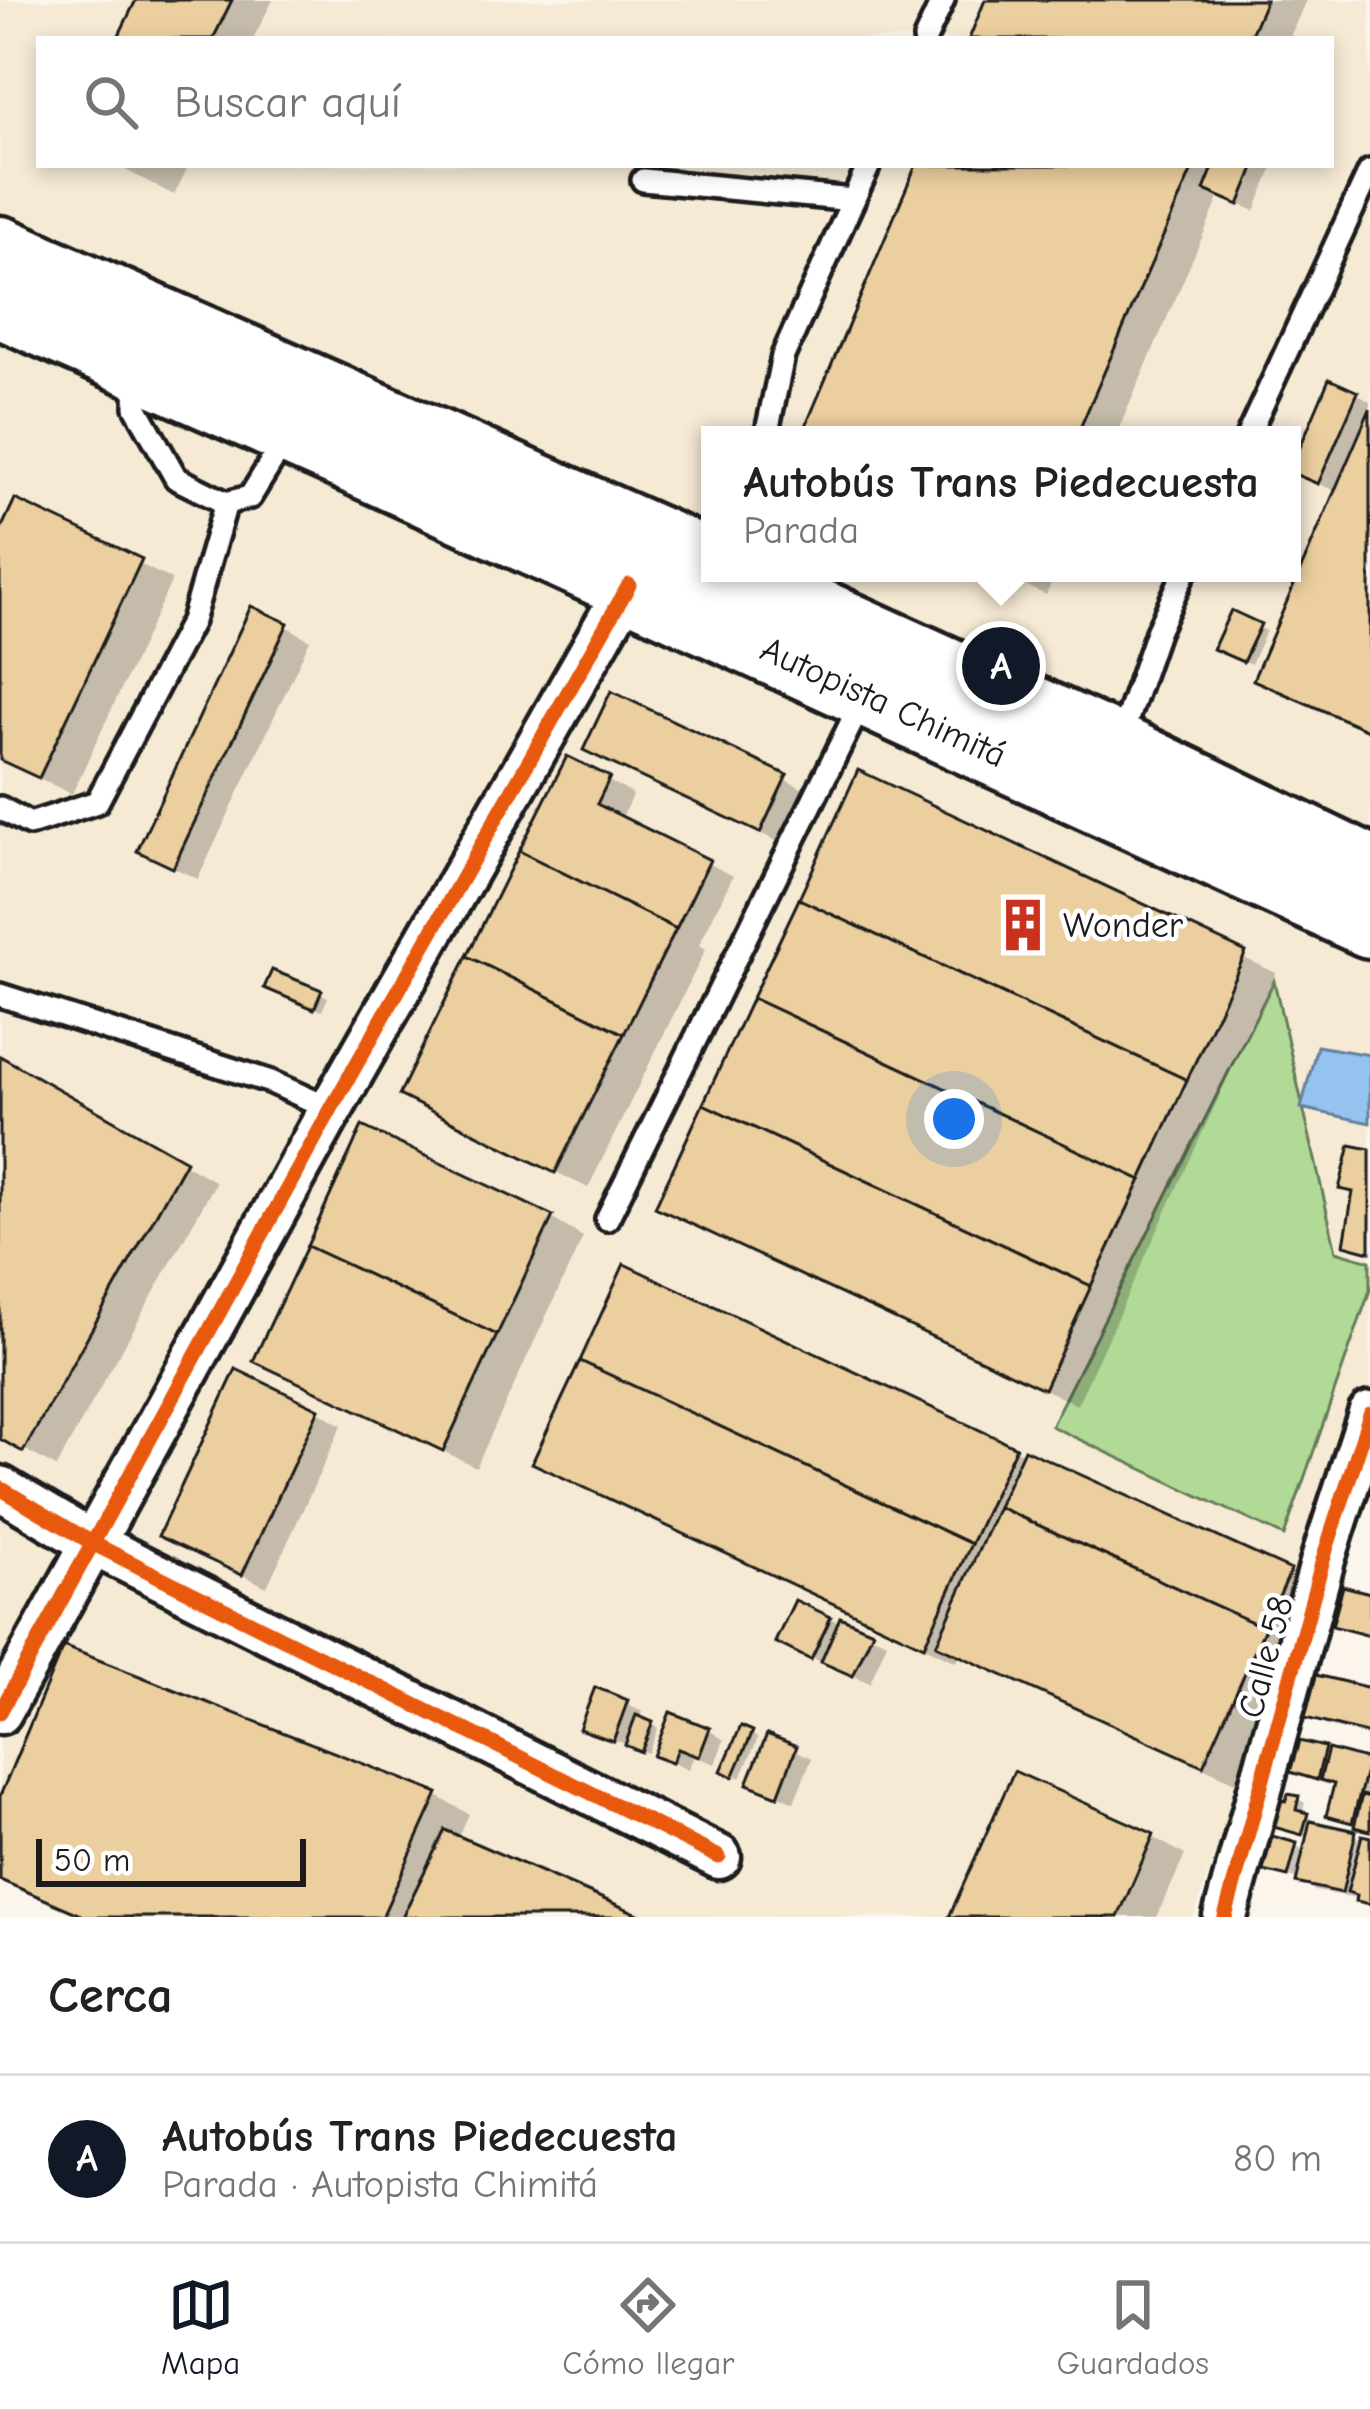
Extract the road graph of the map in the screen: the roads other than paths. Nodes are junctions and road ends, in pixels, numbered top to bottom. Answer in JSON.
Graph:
{"nodes":[{"id":1,"x":943,"y":0,"type":"edge"},
{"id":2,"x":926,"y":36,"type":"edge"},
{"id":3,"x":867,"y":168,"type":"edge"},
{"id":4,"x":1370,"y":171,"type":"edge"},
{"id":5,"x":643,"y":180,"type":"dead end"},
{"id":6,"x":853,"y":200,"type":"junction"},
{"id":7,"x":0,"y":250,"type":"edge"},
{"id":8,"x":0,"y":304,"type":"edge"},
{"id":9,"x":137,"y":364,"type":"junction"},
{"id":10,"x":768,"y":426,"type":"edge"},
{"id":11,"x":1252,"y":426,"type":"edge"},
{"id":12,"x":290,"y":432,"type":"junction"},
{"id":13,"x":226,"y":503,"type":"junction"},
{"id":14,"x":701,"y":560,"type":"edge"},
{"id":15,"x":758,"y":582,"type":"edge"},
{"id":16,"x":1180,"y":582,"type":"edge"},
{"id":17,"x":629,"y":585,"type":"junction"},
{"id":18,"x":866,"y":694,"type":"junction"},
{"id":19,"x":1118,"y":748,"type":"junction"},
{"id":20,"x":0,"y":808,"type":"edge"},
{"id":21,"x":1370,"y":870,"type":"edge"},
{"id":22,"x":1370,"y":924,"type":"edge"},
{"id":23,"x":0,"y":995,"type":"edge"},
{"id":24,"x":331,"y":1109,"type":"junction"},
{"id":25,"x":607,"y":1219,"type":"dead end"},
{"id":26,"x":1370,"y":1414,"type":"edge"},
{"id":27,"x":0,"y":1488,"type":"edge"},
{"id":28,"x":94,"y":1544,"type":"junction"},
{"id":29,"x":0,"y":1712,"type":"edge"},
{"id":30,"x":718,"y":1856,"type":"dead end"},
{"id":31,"x":1226,"y":1917,"type":"edge"}],
"edges":[{"from":1,"to":2,"type":"lane"},
{"from":3,"to":6,"type":"lane"},
{"from":4,"to":11,"type":"lane"},
{"from":5,"to":6,"type":"lane"},
{"from":6,"to":10,"type":"lane"},
{"from":7,"to":14,"type":"highway"},
{"from":8,"to":9,"type":"highway","name":"Autopista Chimitá"},
{"from":9,"to":12,"type":"highway","name":"Autopista Chimitá"},
{"from":9,"to":13,"type":"lane"},
{"from":12,"to":13,"type":"lane"},
{"from":12,"to":17,"type":"highway","name":"Autopista Chimitá"},
{"from":13,"to":20,"type":"lane"},
{"from":15,"to":19,"type":"highway","name":"Autopista Chimitá"},
{"from":16,"to":19,"type":"lane"},
{"from":17,"to":18,"type":"highway","name":"Autopista Chimitá"},
{"from":17,"to":24,"type":"street"},
{"from":18,"to":22,"type":"highway","name":"Autopista Chimitá"},
{"from":18,"to":25,"type":"lane"},
{"from":19,"to":21,"type":"highway","name":"Autopista Chimitá"},
{"from":23,"to":24,"type":"lane"},
{"from":24,"to":28,"type":"street"},
{"from":26,"to":31,"type":"street","name":"Calle 58"},
{"from":27,"to":28,"type":"street"},
{"from":28,"to":29,"type":"street"},
{"from":28,"to":30,"type":"street"}]}
